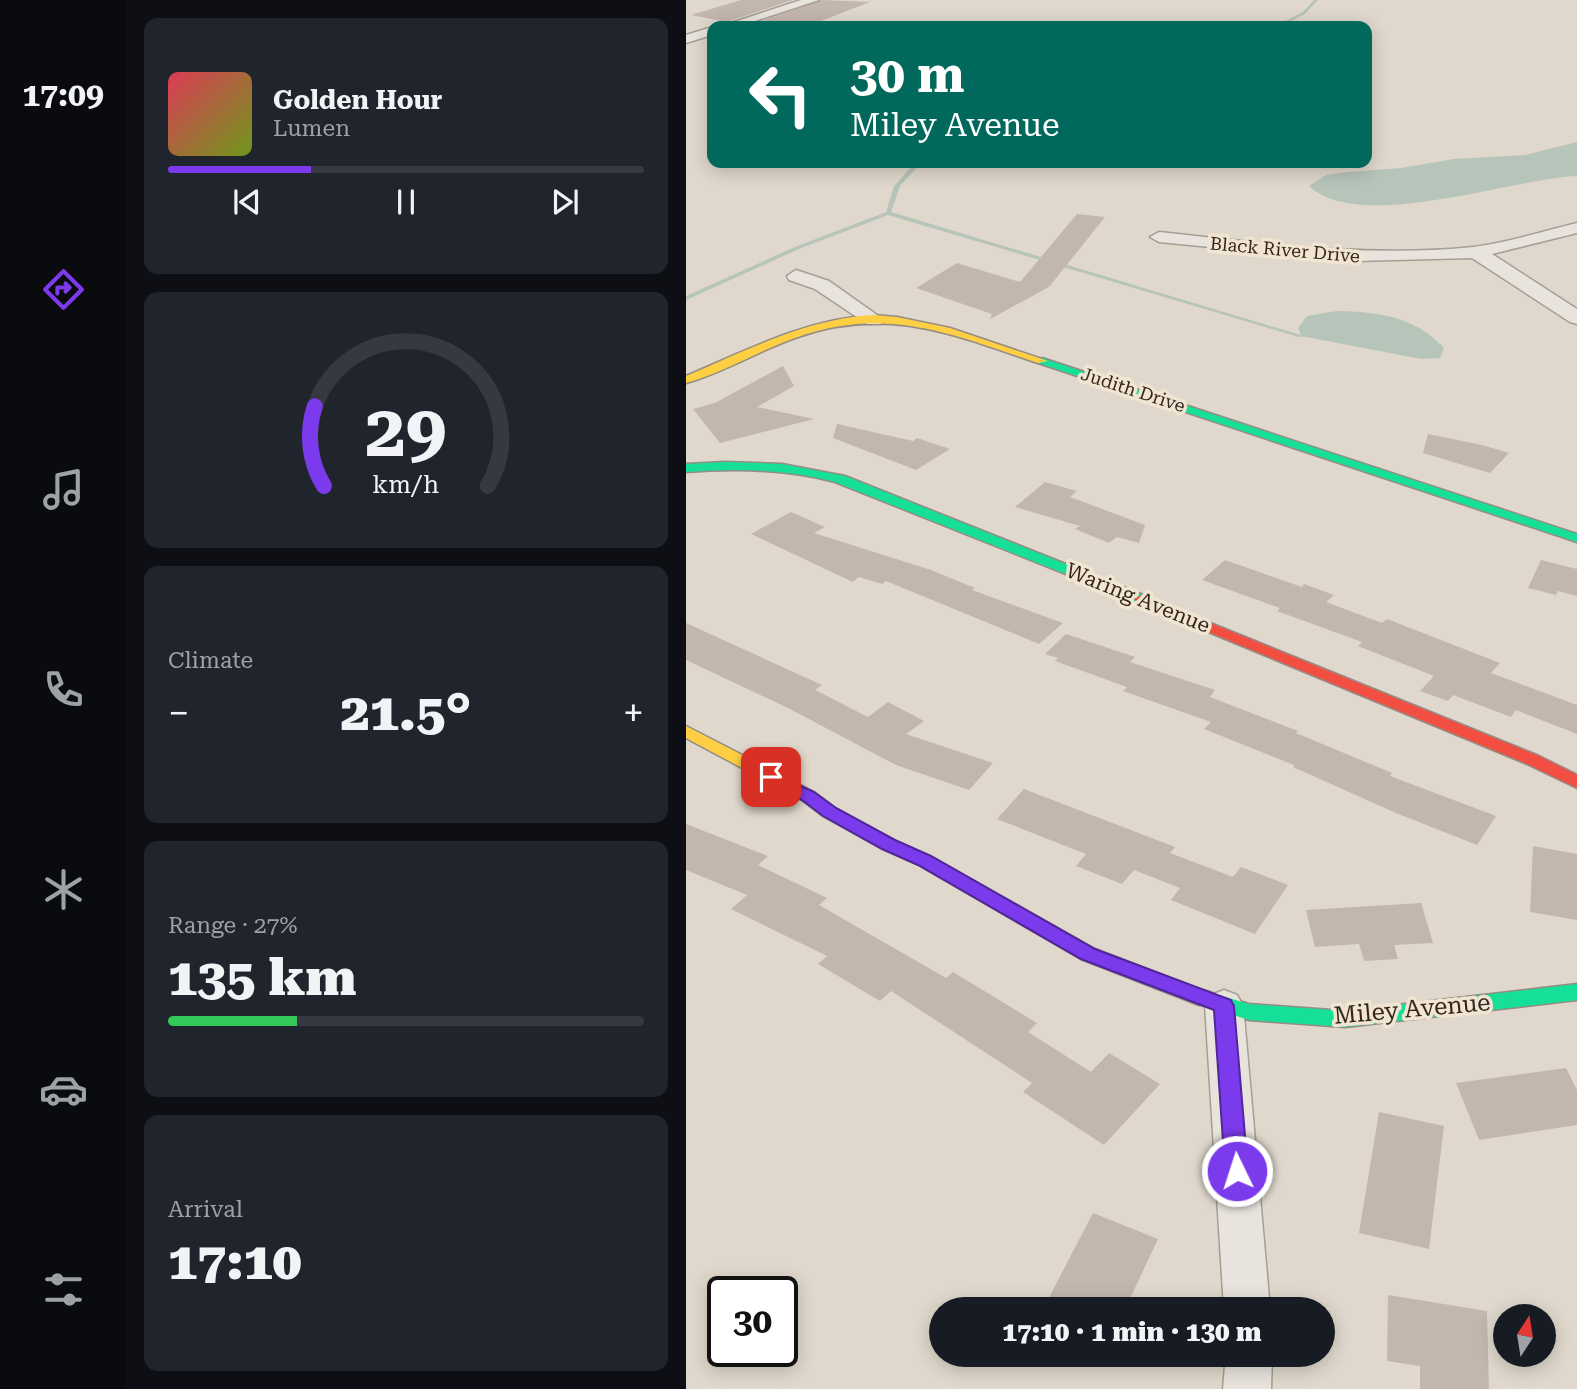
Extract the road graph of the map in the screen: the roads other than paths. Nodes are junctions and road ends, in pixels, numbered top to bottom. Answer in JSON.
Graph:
{"nodes":[{"id":1,"x":813,"y":0,"type":"edge"},
{"id":2,"x":744,"y":21,"type":"edge"},
{"id":3,"x":707,"y":33,"type":"edge"},
{"id":4,"x":686,"y":39,"type":"edge"},
{"id":5,"x":1577,"y":228,"type":"edge"},
{"id":6,"x":1159,"y":237,"type":"dead end"},
{"id":7,"x":1476,"y":251,"type":"junction"},
{"id":8,"x":796,"y":276,"type":"dead end"},
{"id":9,"x":1577,"y":318,"type":"edge"},
{"id":10,"x":874,"y":320,"type":"junction"},
{"id":11,"x":686,"y":380,"type":"edge"},
{"id":12,"x":686,"y":468,"type":"edge"},
{"id":13,"x":1577,"y":538,"type":"edge"},
{"id":14,"x":686,"y":731,"type":"edge"},
{"id":15,"x":1577,"y":782,"type":"edge"},
{"id":16,"x":1577,"y":992,"type":"edge"},
{"id":17,"x":1224,"y":1006,"type":"junction"},
{"id":18,"x":1246,"y":1297,"type":"edge"},
{"id":19,"x":1248,"y":1367,"type":"edge"},
{"id":20,"x":1247,"y":1389,"type":"edge"}],
"edges":[{"from":1,"to":2,"type":"street"},
{"from":3,"to":4,"type":"street"},
{"from":5,"to":7,"type":"street","name":"Black River Drive"},
{"from":6,"to":7,"type":"street","name":"Black River Drive"},
{"from":7,"to":9,"type":"street"},
{"from":8,"to":10,"type":"street"},
{"from":10,"to":11,"type":"street","name":"Judith Drive"},
{"from":10,"to":13,"type":"street","name":"Judith Drive"},
{"from":12,"to":15,"type":"street","name":"Waring Avenue"},
{"from":14,"to":17,"type":"street","name":"Miley Avenue"},
{"from":16,"to":17,"type":"street","name":"Miley Avenue"},
{"from":17,"to":18,"type":"street"},
{"from":19,"to":20,"type":"street"}]}
